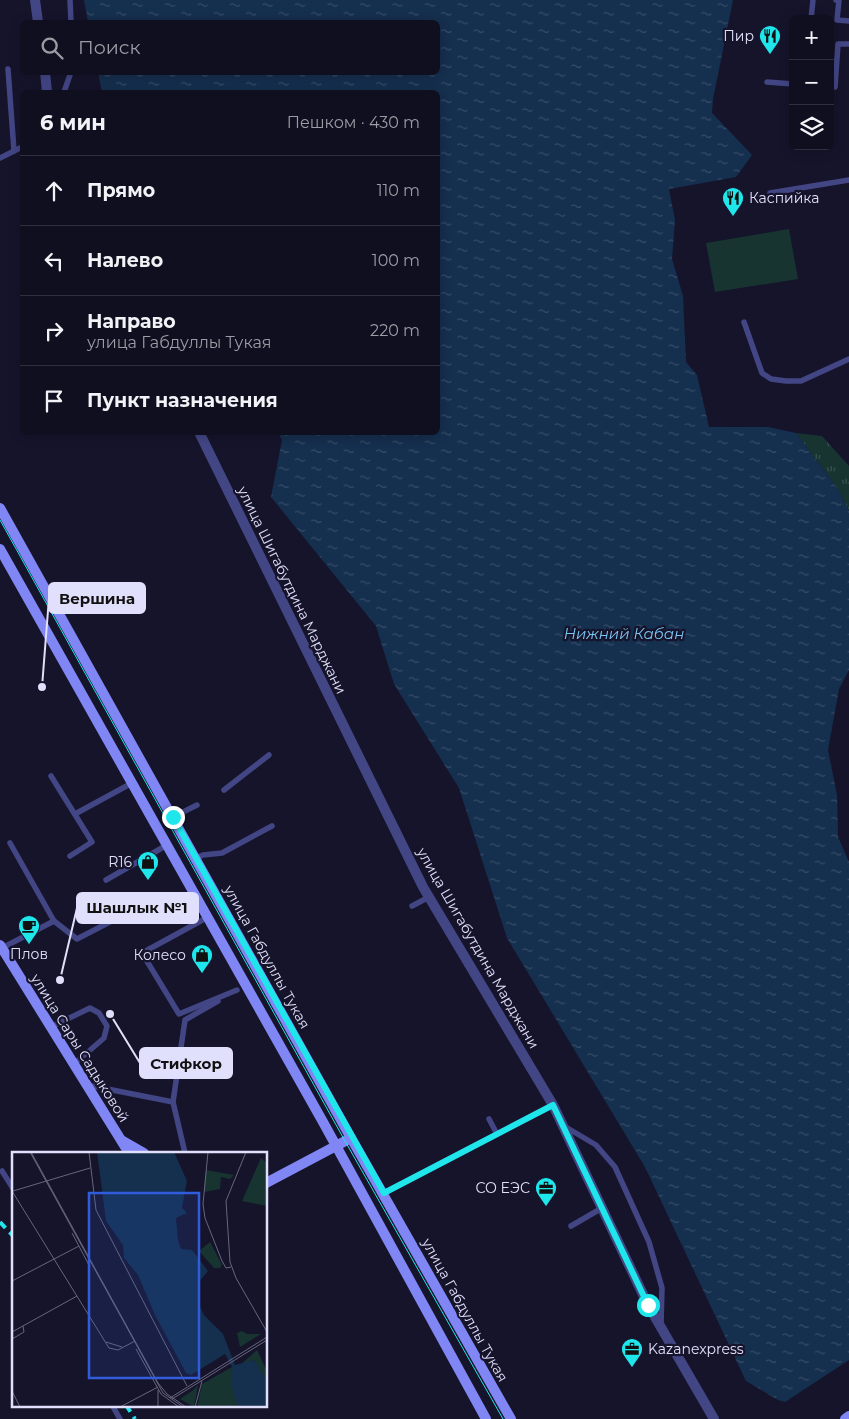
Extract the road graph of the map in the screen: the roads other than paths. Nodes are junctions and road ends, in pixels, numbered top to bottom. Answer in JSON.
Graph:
{"nodes":[{"id":1,"x":36,"y":0,"type":"edge"},
{"id":2,"x":70,"y":0,"type":"edge"},
{"id":3,"x":813,"y":0,"type":"edge"},
{"id":4,"x":836,"y":0,"type":"edge"},
{"id":5,"x":811,"y":15,"type":"edge"},
{"id":6,"x":38,"y":20,"type":"edge"},
{"id":7,"x":72,"y":20,"type":"edge"},
{"id":8,"x":849,"y":21,"type":"edge"},
{"id":9,"x":849,"y":44,"type":"edge"},
{"id":10,"x":8,"y":69,"type":"dead end"},
{"id":11,"x":45,"y":75,"type":"edge"},
{"id":12,"x":70,"y":75,"type":"edge"},
{"id":13,"x":767,"y":82,"type":"dead end"},
{"id":14,"x":789,"y":84,"type":"edge"},
{"id":15,"x":834,"y":87,"type":"edge"},
{"id":16,"x":47,"y":90,"type":"edge"},
{"id":17,"x":65,"y":90,"type":"edge"},
{"id":18,"x":20,"y":148,"type":"edge"},
{"id":19,"x":14,"y":151,"type":"junction"},
{"id":20,"x":0,"y":158,"type":"edge"},
{"id":21,"x":849,"y":180,"type":"edge"},
{"id":22,"x":770,"y":193,"type":"dead end"},
{"id":23,"x":744,"y":322,"type":"dead end"},
{"id":24,"x":849,"y":359,"type":"edge"},
{"id":25,"x":200,"y":435,"type":"edge"},
{"id":26,"x":0,"y":508,"type":"edge"},
{"id":27,"x":0,"y":549,"type":"edge"},
{"id":28,"x":269,"y":755,"type":"dead end"},
{"id":29,"x":50,"y":776,"type":"dead end"},
{"id":30,"x":132,"y":783,"type":"junction"},
{"id":31,"x":224,"y":790,"type":"dead end"},
{"id":32,"x":197,"y":805,"type":"dead end"},
{"id":33,"x":75,"y":814,"type":"junction"},
{"id":34,"x":173,"y":817,"type":"junction"},
{"id":35,"x":272,"y":826,"type":"dead end"},
{"id":36,"x":10,"y":843,"type":"dead end"},
{"id":37,"x":167,"y":845,"type":"junction"},
{"id":38,"x":70,"y":856,"type":"dead end"},
{"id":39,"x":196,"y":858,"type":"junction"},
{"id":40,"x":106,"y":880,"type":"dead end"},
{"id":41,"x":429,"y":897,"type":"junction"},
{"id":42,"x":412,"y":906,"type":"dead end"},
{"id":43,"x":131,"y":911,"type":"dead end"},
{"id":44,"x":208,"y":917,"type":"junction"},
{"id":45,"x":54,"y":921,"type":"junction"},
{"id":46,"x":1,"y":947,"type":"edge"},
{"id":47,"x":241,"y":988,"type":"junction"},
{"id":48,"x":51,"y":1027,"type":"junction"},
{"id":49,"x":74,"y":1064,"type":"junction"},
{"id":50,"x":87,"y":1085,"type":"junction"},
{"id":51,"x":173,"y":1102,"type":"junction"},
{"id":52,"x":553,"y":1105,"type":"junction"},
{"id":53,"x":489,"y":1119,"type":"dead end"},
{"id":54,"x":562,"y":1125,"type":"junction"},
{"id":55,"x":497,"y":1134,"type":"junction"},
{"id":56,"x":351,"y":1138,"type":"junction"},
{"id":57,"x":122,"y":1140,"type":"junction"},
{"id":58,"x":336,"y":1147,"type":"junction"},
{"id":59,"x":128,"y":1152,"type":"edge"},
{"id":60,"x":142,"y":1152,"type":"edge"},
{"id":61,"x":185,"y":1152,"type":"edge"},
{"id":62,"x":2,"y":1170,"type":"dead end"},
{"id":63,"x":268,"y":1181,"type":"edge"},
{"id":64,"x":12,"y":1187,"type":"edge"},
{"id":65,"x":384,"y":1193,"type":"junction"},
{"id":66,"x":602,"y":1208,"type":"junction"},
{"id":67,"x":571,"y":1226,"type":"dead end"},
{"id":68,"x":661,"y":1328,"type":"junction"},
{"id":69,"x":113,"y":1406,"type":"edge"},
{"id":70,"x":849,"y":1416,"type":"edge"},
{"id":71,"x":120,"y":1419,"type":"edge"},
{"id":72,"x":486,"y":1419,"type":"edge"},
{"id":73,"x":511,"y":1419,"type":"edge"},
{"id":74,"x":714,"y":1419,"type":"edge"},
{"id":75,"x":845,"y":1419,"type":"edge"}],
"edges":[{"from":1,"to":6,"type":"street"},
{"from":2,"to":7,"type":"lane"},
{"from":3,"to":5,"type":"lane"},
{"from":4,"to":8,"type":"lane"},
{"from":9,"to":15,"type":"lane"},
{"from":10,"to":19,"type":"lane"},
{"from":11,"to":16,"type":"street"},
{"from":12,"to":17,"type":"lane"},
{"from":13,"to":14,"type":"lane"},
{"from":18,"to":19,"type":"lane"},
{"from":19,"to":20,"type":"lane"},
{"from":21,"to":22,"type":"lane"},
{"from":23,"to":24,"type":"lane"},
{"from":25,"to":41,"type":"street","name":"улица Шигабутдина Марджани"},
{"from":26,"to":34,"type":"main road","name":"улица Габдуллы Тукая"},
{"from":27,"to":30,"type":"main road"},
{"from":28,"to":31,"type":"lane"},
{"from":29,"to":33,"type":"lane"},
{"from":30,"to":33,"type":"lane"},
{"from":30,"to":37,"type":"main road"},
{"from":32,"to":34,"type":"lane"},
{"from":33,"to":38,"type":"lane"},
{"from":34,"to":39,"type":"main road","name":"улица Габдуллы Тукая"},
{"from":35,"to":39,"type":"lane"},
{"from":36,"to":45,"type":"lane"},
{"from":37,"to":40,"type":"lane"},
{"from":37,"to":44,"type":"main road"},
{"from":39,"to":56,"type":"main road","name":"улица Габдуллы Тукая"},
{"from":41,"to":42,"type":"lane"},
{"from":41,"to":52,"type":"street","name":"улица Шигабутдина Марджани"},
{"from":43,"to":45,"type":"lane"},
{"from":44,"to":47,"type":"main road"},
{"from":44,"to":47,"type":"lane"},
{"from":45,"to":46,"type":"lane"},
{"from":46,"to":48,"type":"main road","name":"улица Сары Садыковой"},
{"from":47,"to":51,"type":"lane"},
{"from":47,"to":58,"type":"main road"},
{"from":48,"to":49,"type":"main road","name":"улица Сары Садыковой"},
{"from":48,"to":49,"type":"lane"},
{"from":49,"to":50,"type":"main road","name":"улица Сары Садыковой"},
{"from":50,"to":51,"type":"lane"},
{"from":50,"to":57,"type":"main road","name":"улица Сары Садыковой"},
{"from":51,"to":61,"type":"lane"},
{"from":52,"to":54,"type":"street","name":"улица Шигабутдина Марджани"},
{"from":52,"to":55,"type":"lane"},
{"from":53,"to":55,"type":"lane"},
{"from":54,"to":66,"type":"street","name":"улица Шигабутдина Марджани"},
{"from":54,"to":68,"type":"lane"},
{"from":55,"to":65,"type":"lane"},
{"from":56,"to":58,"type":"main road"},
{"from":56,"to":65,"type":"main road","name":"улица Габдуллы Тукая"},
{"from":57,"to":59,"type":"main road","name":"улица Сары Садыковой"},
{"from":57,"to":60,"type":"main road","name":"улица Сары Садыковой"},
{"from":58,"to":63,"type":"main road"},
{"from":58,"to":72,"type":"main road"},
{"from":62,"to":64,"type":"lane"},
{"from":65,"to":73,"type":"main road","name":"улица Габдуллы Тукая"},
{"from":66,"to":67,"type":"lane"},
{"from":66,"to":68,"type":"street","name":"улица Шигабутдина Марджани"},
{"from":68,"to":74,"type":"street","name":"улица Шигабутдина Марджани"},
{"from":69,"to":71,"type":"lane"},
{"from":70,"to":75,"type":"main road"}]}
